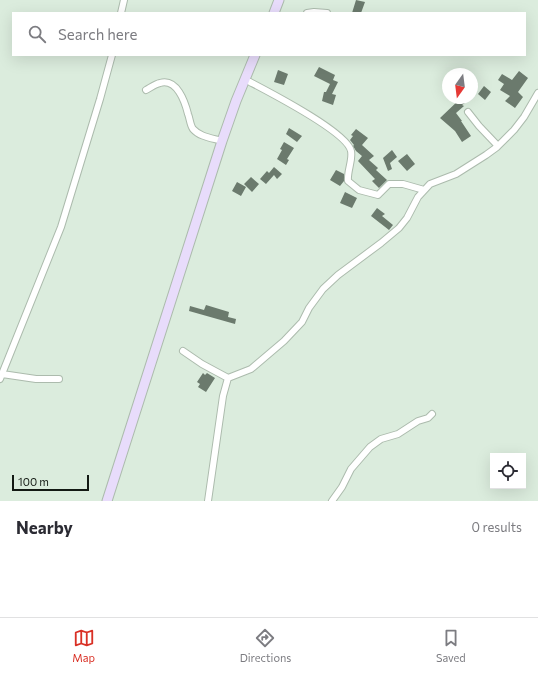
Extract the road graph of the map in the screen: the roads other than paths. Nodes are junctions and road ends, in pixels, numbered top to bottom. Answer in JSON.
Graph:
{"nodes":[{"id":1,"x":124,"y":0,"type":"edge"},
{"id":2,"x":279,"y":0,"type":"edge"},
{"id":3,"x":121,"y":12,"type":"edge"},
{"id":4,"x":274,"y":12,"type":"edge"},
{"id":5,"x":112,"y":56,"type":"edge"},
{"id":6,"x":255,"y":56,"type":"edge"},
{"id":7,"x":250,"y":82,"type":"dead end"},
{"id":8,"x":146,"y":90,"type":"dead end"},
{"id":9,"x":538,"y":93,"type":"edge"},
{"id":10,"x":468,"y":112,"type":"dead end"},
{"id":11,"x":222,"y":141,"type":"junction"},
{"id":12,"x":498,"y":146,"type":"junction"},
{"id":13,"x":424,"y":190,"type":"junction"},
{"id":14,"x":183,"y":351,"type":"dead end"},
{"id":15,"x":1,"y":377,"type":"edge"},
{"id":16,"x":228,"y":378,"type":"junction"},
{"id":17,"x":59,"y":379,"type":"dead end"},
{"id":18,"x":432,"y":414,"type":"dead end"},
{"id":19,"x":107,"y":501,"type":"edge"},
{"id":20,"x":208,"y":501,"type":"edge"},
{"id":21,"x":332,"y":501,"type":"edge"}],
"edges":[{"from":1,"to":3,"type":"street"},
{"from":2,"to":4,"type":"main road"},
{"from":5,"to":15,"type":"street"},
{"from":6,"to":11,"type":"main road"},
{"from":7,"to":13,"type":"street"},
{"from":8,"to":11,"type":"street"},
{"from":9,"to":12,"type":"street"},
{"from":10,"to":12,"type":"street"},
{"from":11,"to":19,"type":"main road"},
{"from":12,"to":13,"type":"street"},
{"from":13,"to":16,"type":"street"},
{"from":14,"to":16,"type":"street"},
{"from":15,"to":17,"type":"street"},
{"from":16,"to":20,"type":"street"},
{"from":18,"to":21,"type":"street"}]}
